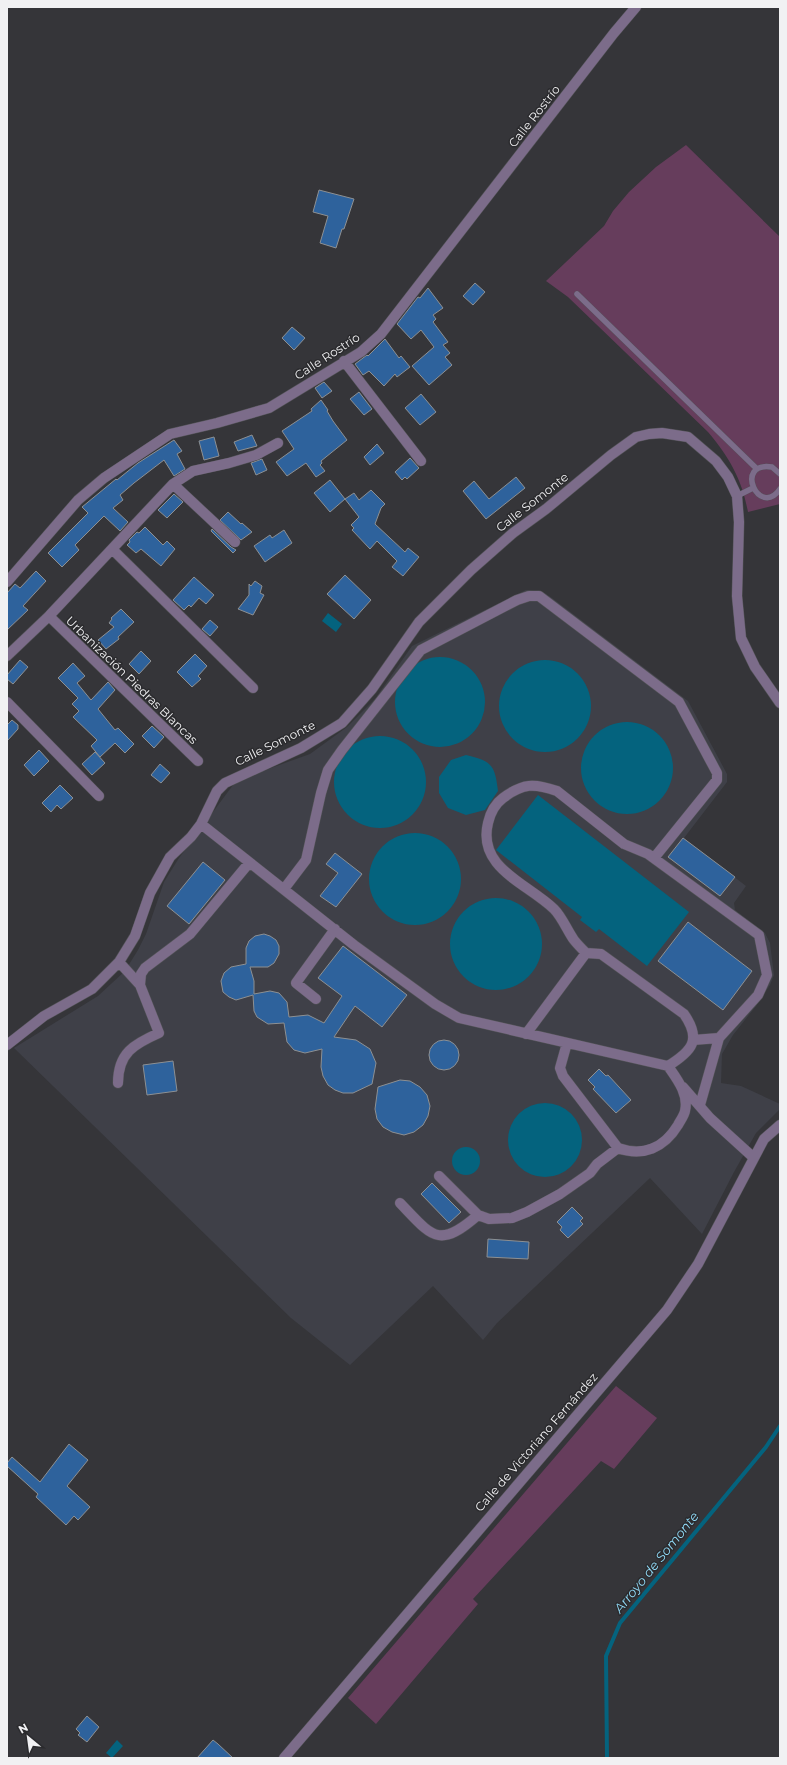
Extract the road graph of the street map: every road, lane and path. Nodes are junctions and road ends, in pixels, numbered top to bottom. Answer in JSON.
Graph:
{"nodes":[{"id":1,"x":636,"y":7,"type":"edge"},
{"id":2,"x":577,"y":294,"type":"dead end"},
{"id":3,"x":344,"y":362,"type":"junction"},
{"id":4,"x":278,"y":443,"type":"dead end"},
{"id":5,"x":421,"y":461,"type":"dead end"},
{"id":6,"x":757,"y":469,"type":"junction"},
{"id":7,"x":780,"y":474,"type":"edge"},
{"id":8,"x":173,"y":484,"type":"junction"},
{"id":9,"x":753,"y":488,"type":"junction"},
{"id":10,"x":780,"y":489,"type":"edge"},
{"id":11,"x":737,"y":496,"type":"junction"},
{"id":12,"x":235,"y":542,"type":"dead end"},
{"id":13,"x":112,"y":549,"type":"junction"},
{"id":14,"x":7,"y":582,"type":"edge"},
{"id":15,"x":48,"y":616,"type":"junction"},
{"id":16,"x":7,"y":656,"type":"edge"},
{"id":17,"x":253,"y":688,"type":"dead end"},
{"id":18,"x":7,"y":702,"type":"edge"},
{"id":19,"x":780,"y":703,"type":"edge"},
{"id":20,"x":198,"y":761,"type":"dead end"},
{"id":21,"x":99,"y":796,"type":"dead end"},
{"id":22,"x":201,"y":824,"type":"junction"},
{"id":23,"x":654,"y":858,"type":"junction"},
{"id":24,"x":249,"y":862,"type":"junction"},
{"id":25,"x":284,"y":889,"type":"junction"},
{"id":26,"x":335,"y":929,"type":"junction"},
{"id":27,"x":586,"y":954,"type":"junction"},
{"id":28,"x":119,"y":962,"type":"junction"},
{"id":29,"x":140,"y":985,"type":"junction"},
{"id":30,"x":316,"y":999,"type":"dead end"},
{"id":31,"x":526,"y":1034,"type":"junction"},
{"id":32,"x":719,"y":1038,"type":"junction"},
{"id":33,"x":693,"y":1040,"type":"junction"},
{"id":34,"x":567,"y":1043,"type":"junction"},
{"id":35,"x":7,"y":1045,"type":"edge"},
{"id":36,"x":668,"y":1066,"type":"junction"},
{"id":37,"x":118,"y":1083,"type":"dead end"},
{"id":38,"x":682,"y":1085,"type":"junction"},
{"id":39,"x":700,"y":1105,"type":"junction"},
{"id":40,"x":780,"y":1125,"type":"edge"},
{"id":41,"x":618,"y":1148,"type":"junction"},
{"id":42,"x":754,"y":1158,"type":"junction"},
{"id":43,"x":439,"y":1176,"type":"dead end"},
{"id":44,"x":400,"y":1203,"type":"dead end"},
{"id":45,"x":478,"y":1215,"type":"junction"},
{"id":46,"x":284,"y":1758,"type":"edge"}],
"edges":[{"from":1,"to":3,"type":"street","name":"Calle Rostrío"},
{"from":2,"to":6,"type":"lane"},
{"from":3,"to":5,"type":"street"},
{"from":3,"to":14,"type":"street","name":"Calle Rostrío"},
{"from":4,"to":8,"type":"street","name":"Urbanización Piedras Blancas"},
{"from":6,"to":7,"type":"lane"},
{"from":6,"to":9,"type":"lane"},
{"from":8,"to":12,"type":"street"},
{"from":8,"to":13,"type":"street","name":"Urbanización Piedras Blancas"},
{"from":9,"to":10,"type":"lane"},
{"from":9,"to":11,"type":"lane"},
{"from":11,"to":19,"type":"street","name":"Calle Somonte"},
{"from":11,"to":22,"type":"street","name":"Calle Somonte"},
{"from":13,"to":15,"type":"street","name":"Urbanización Piedras Blancas"},
{"from":13,"to":17,"type":"street"},
{"from":15,"to":16,"type":"street","name":"Urbanización Piedras Blancas"},
{"from":15,"to":20,"type":"street","name":"Urbanización Piedras Blancas"},
{"from":18,"to":21,"type":"street"},
{"from":22,"to":24,"type":"street"},
{"from":22,"to":28,"type":"street","name":"Calle Somonte"},
{"from":23,"to":25,"type":"street"},
{"from":23,"to":27,"type":"street"},
{"from":23,"to":32,"type":"street"},
{"from":24,"to":25,"type":"street"},
{"from":24,"to":29,"type":"street"},
{"from":25,"to":26,"type":"street"},
{"from":26,"to":30,"type":"street"},
{"from":26,"to":31,"type":"street"},
{"from":27,"to":31,"type":"street"},
{"from":27,"to":33,"type":"street"},
{"from":28,"to":29,"type":"street"},
{"from":28,"to":35,"type":"street","name":"Calle Somonte"},
{"from":29,"to":37,"type":"street"},
{"from":31,"to":34,"type":"street"},
{"from":32,"to":33,"type":"street"},
{"from":32,"to":39,"type":"street"},
{"from":33,"to":36,"type":"street"},
{"from":34,"to":36,"type":"street"},
{"from":34,"to":41,"type":"street"},
{"from":36,"to":38,"type":"street"},
{"from":38,"to":39,"type":"street"},
{"from":38,"to":41,"type":"street"},
{"from":39,"to":42,"type":"street"},
{"from":40,"to":42,"type":"street","name":"Calle de Victoriano Fernández"},
{"from":41,"to":45,"type":"street"},
{"from":42,"to":46,"type":"street","name":"Calle de Victoriano Fernández"},
{"from":43,"to":45,"type":"street"},
{"from":44,"to":45,"type":"street"}]}
